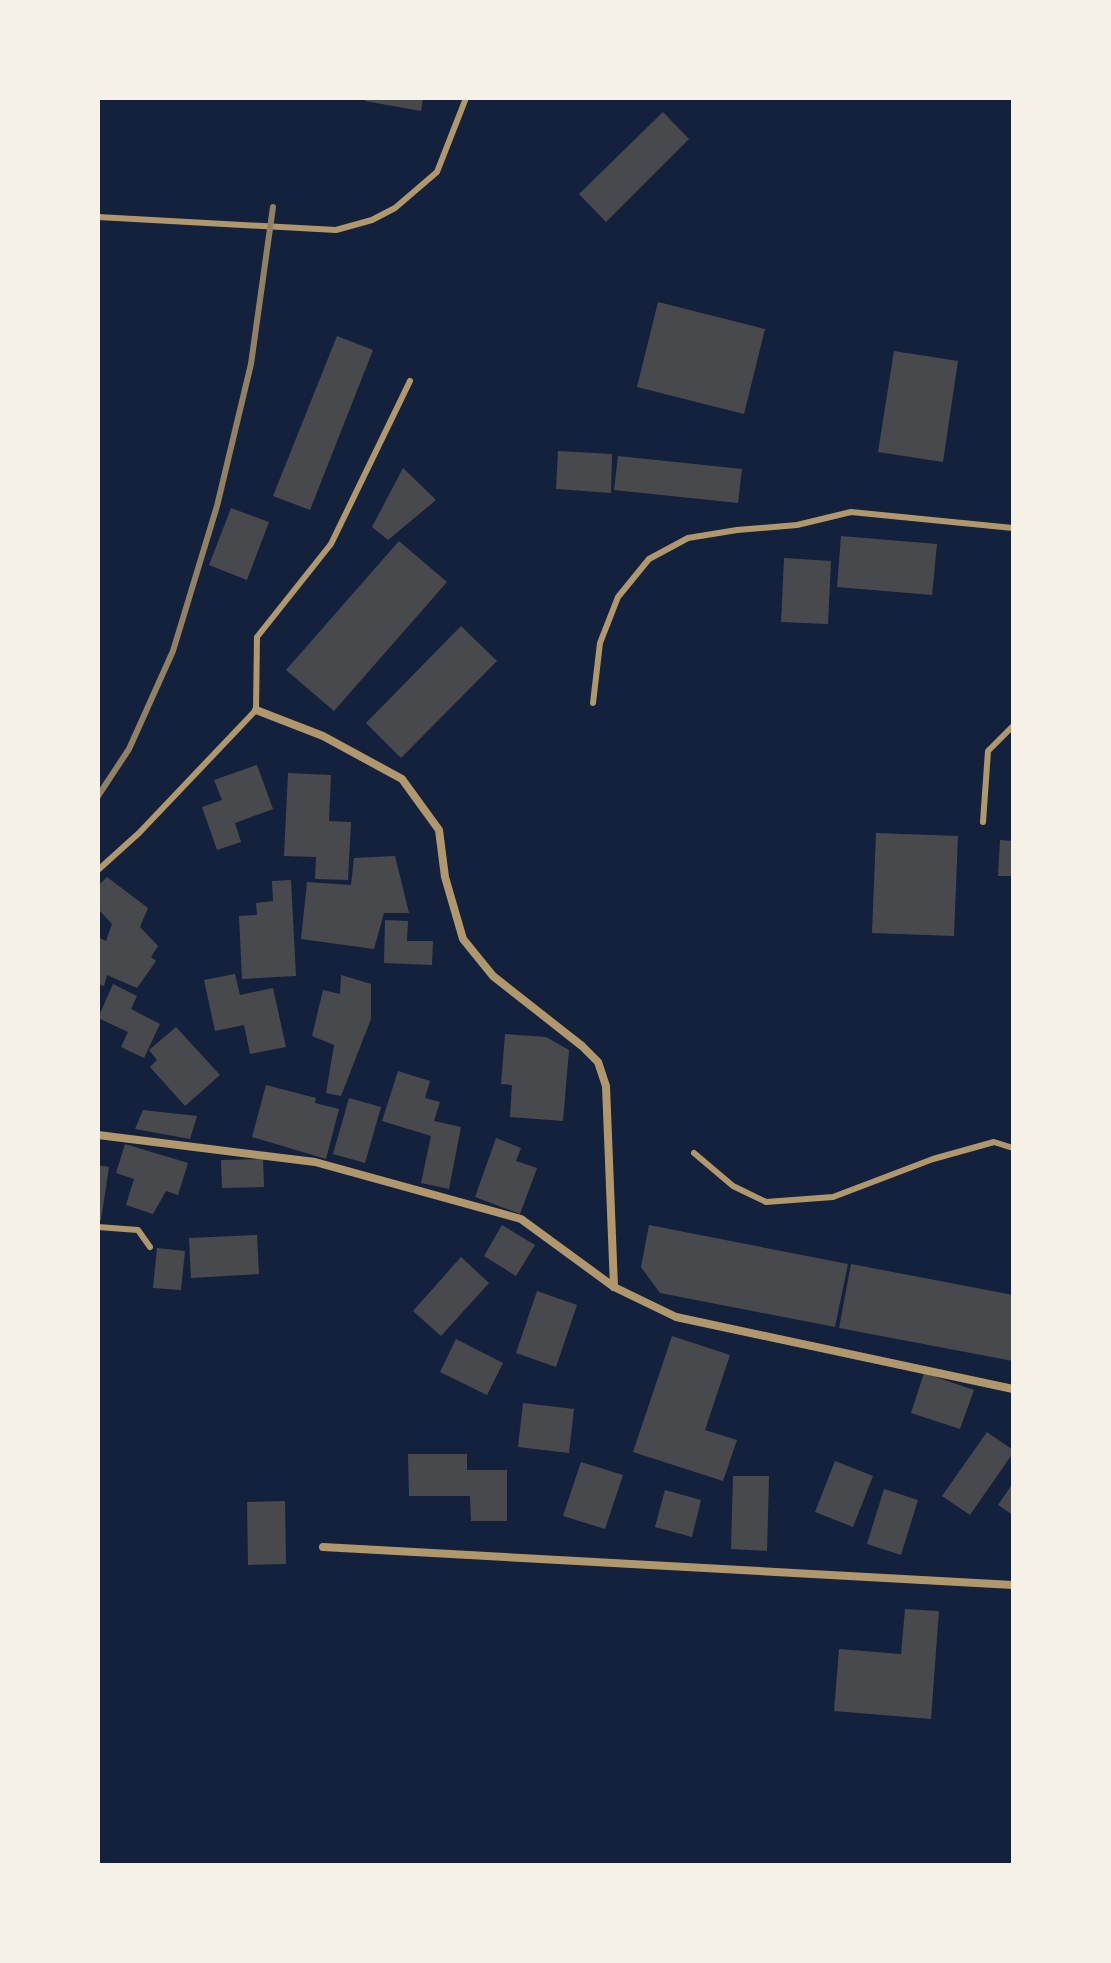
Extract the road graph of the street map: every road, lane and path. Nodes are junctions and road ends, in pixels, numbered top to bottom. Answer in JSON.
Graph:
{"nodes":[{"id":1,"x":466,"y":98,"type":"edge"},
{"id":2,"x":98,"y":217,"type":"edge"},
{"id":3,"x":410,"y":381,"type":"dead end"},
{"id":4,"x":1013,"y":528,"type":"edge"},
{"id":5,"x":593,"y":703,"type":"dead end"},
{"id":6,"x":256,"y":710,"type":"junction"},
{"id":7,"x":1013,"y":726,"type":"edge"},
{"id":8,"x":983,"y":822,"type":"dead end"},
{"id":9,"x":98,"y":870,"type":"edge"},
{"id":10,"x":98,"y":1135,"type":"edge"},
{"id":11,"x":1013,"y":1148,"type":"edge"},
{"id":12,"x":694,"y":1153,"type":"dead end"},
{"id":13,"x":98,"y":1227,"type":"edge"},
{"id":14,"x":150,"y":1247,"type":"dead end"},
{"id":15,"x":614,"y":1287,"type":"junction"},
{"id":16,"x":1013,"y":1389,"type":"edge"},
{"id":17,"x":323,"y":1547,"type":"dead end"},
{"id":18,"x":1013,"y":1585,"type":"edge"}],
"edges":[{"from":1,"to":2,"type":"lane"},
{"from":3,"to":6,"type":"lane"},
{"from":4,"to":5,"type":"lane"},
{"from":6,"to":9,"type":"lane"},
{"from":6,"to":15,"type":"street"},
{"from":7,"to":8,"type":"lane"},
{"from":10,"to":15,"type":"street"},
{"from":11,"to":12,"type":"lane"},
{"from":13,"to":14,"type":"lane"},
{"from":15,"to":16,"type":"street"},
{"from":17,"to":18,"type":"street"}]}
